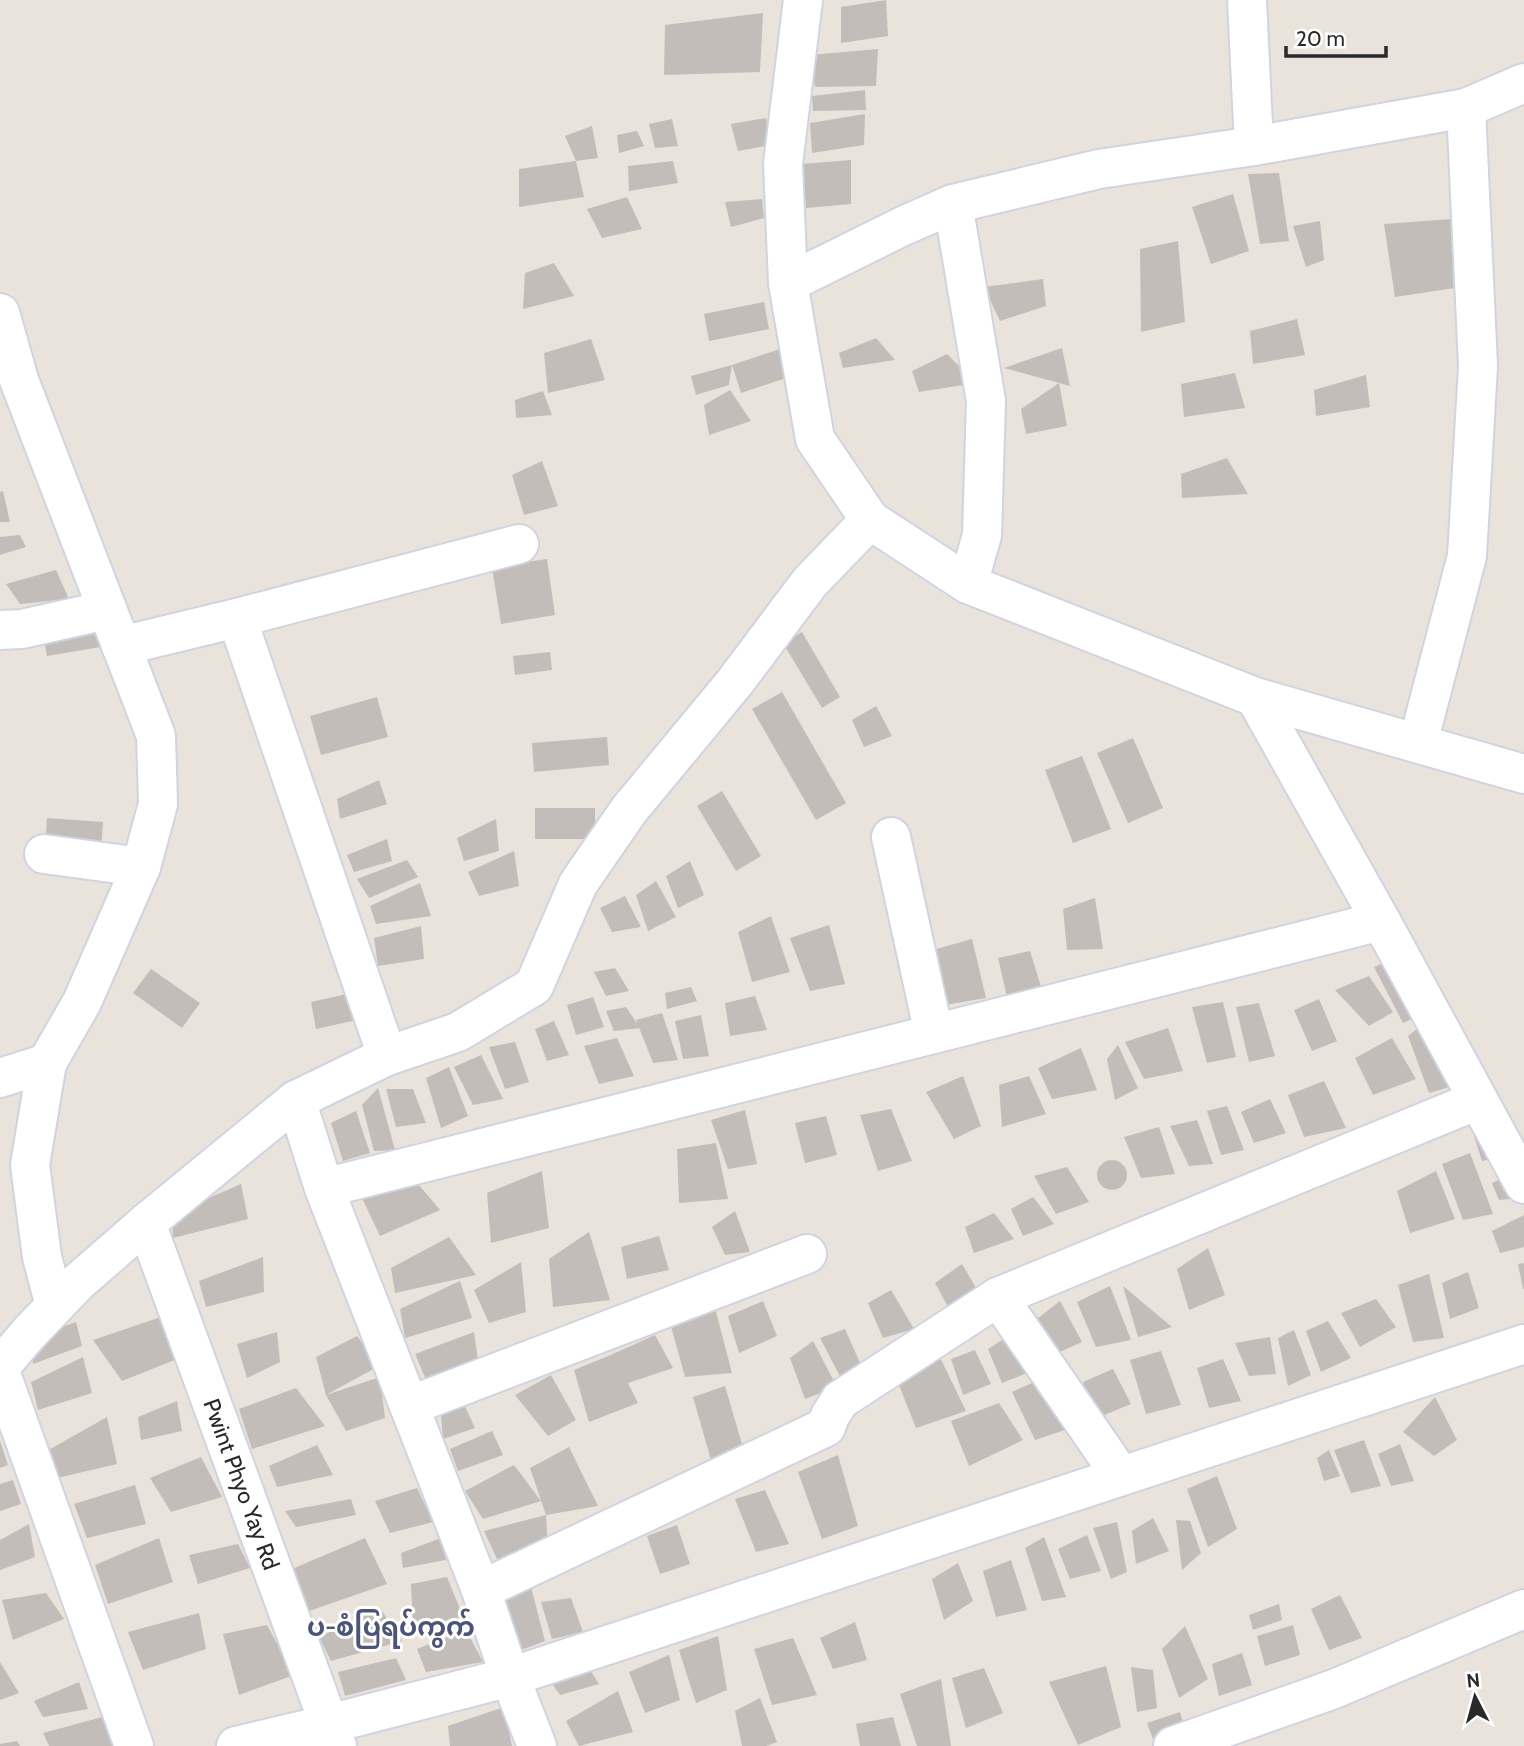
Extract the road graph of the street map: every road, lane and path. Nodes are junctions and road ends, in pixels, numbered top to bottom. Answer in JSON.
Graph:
{"nodes":[{"id":1,"x":803,"y":0,"type":"edge"},
{"id":2,"x":1247,"y":0,"type":"edge"},
{"id":3,"x":1524,"y":83,"type":"edge"},
{"id":4,"x":1466,"y":108,"type":"junction"},
{"id":5,"x":1254,"y":146,"type":"junction"},
{"id":6,"x":953,"y":204,"type":"junction"},
{"id":7,"x":788,"y":283,"type":"junction"},
{"id":8,"x":0,"y":313,"type":"edge"},
{"id":9,"x":9,"y":380,"type":"edge"},
{"id":10,"x":870,"y":520,"type":"junction"},
{"id":11,"x":519,"y":544,"type":"dead end"},
{"id":12,"x":968,"y":584,"type":"junction"},
{"id":13,"x":107,"y":610,"type":"junction"},
{"id":14,"x":237,"y":618,"type":"junction"},
{"id":15,"x":0,"y":630,"type":"edge"},
{"id":16,"x":121,"y":646,"type":"junction"},
{"id":17,"x":1255,"y":697,"type":"junction"},
{"id":18,"x":1418,"y":743,"type":"junction"},
{"id":19,"x":1524,"y":774,"type":"edge"},
{"id":20,"x":891,"y":837,"type":"dead end"},
{"id":21,"x":44,"y":854,"type":"dead end"},
{"id":22,"x":141,"y":867,"type":"junction"},
{"id":23,"x":1381,"y":921,"type":"junction"},
{"id":24,"x":934,"y":1034,"type":"junction"},
{"id":25,"x":387,"y":1056,"type":"junction"},
{"id":26,"x":47,"y":1063,"type":"junction"},
{"id":27,"x":0,"y":1078,"type":"edge"},
{"id":28,"x":296,"y":1100,"type":"junction"},
{"id":29,"x":1478,"y":1100,"type":"junction"},
{"id":30,"x":1524,"y":1184,"type":"edge"},
{"id":31,"x":324,"y":1188,"type":"junction"},
{"id":32,"x":146,"y":1223,"type":"junction"},
{"id":33,"x":807,"y":1254,"type":"dead end"},
{"id":34,"x":998,"y":1297,"type":"junction"},
{"id":35,"x":55,"y":1306,"type":"junction"},
{"id":36,"x":1524,"y":1343,"type":"edge"},
{"id":37,"x":0,"y":1369,"type":"edge"},
{"id":38,"x":409,"y":1406,"type":"junction"},
{"id":39,"x":1121,"y":1476,"type":"junction"},
{"id":40,"x":481,"y":1591,"type":"junction"},
{"id":41,"x":1524,"y":1609,"type":"edge"},
{"id":42,"x":510,"y":1677,"type":"junction"},
{"id":43,"x":333,"y":1735,"type":"edge"},
{"id":44,"x":134,"y":1746,"type":"edge"},
{"id":45,"x":236,"y":1746,"type":"edge"},
{"id":46,"x":537,"y":1746,"type":"edge"},
{"id":47,"x":1173,"y":1746,"type":"edge"}],
"edges":[{"from":1,"to":7,"type":"street"},
{"from":2,"to":5,"type":"street"},
{"from":3,"to":4,"type":"street"},
{"from":4,"to":5,"type":"street"},
{"from":4,"to":18,"type":"street"},
{"from":5,"to":6,"type":"street"},
{"from":6,"to":7,"type":"street"},
{"from":6,"to":12,"type":"street"},
{"from":7,"to":10,"type":"street"},
{"from":8,"to":9,"type":"street"},
{"from":9,"to":13,"type":"street"},
{"from":10,"to":12,"type":"street"},
{"from":10,"to":25,"type":"street"},
{"from":11,"to":14,"type":"street"},
{"from":12,"to":17,"type":"street"},
{"from":13,"to":15,"type":"street"},
{"from":13,"to":16,"type":"street"},
{"from":14,"to":16,"type":"street"},
{"from":14,"to":25,"type":"street"},
{"from":16,"to":22,"type":"street"},
{"from":17,"to":18,"type":"street"},
{"from":17,"to":23,"type":"street"},
{"from":18,"to":19,"type":"street"},
{"from":20,"to":24,"type":"street"},
{"from":21,"to":22,"type":"street"},
{"from":22,"to":26,"type":"street"},
{"from":23,"to":24,"type":"street"},
{"from":23,"to":29,"type":"street"},
{"from":24,"to":31,"type":"street"},
{"from":25,"to":28,"type":"street"},
{"from":26,"to":27,"type":"street"},
{"from":26,"to":35,"type":"street"},
{"from":28,"to":31,"type":"street"},
{"from":28,"to":32,"type":"street"},
{"from":29,"to":30,"type":"street"},
{"from":29,"to":34,"type":"street"},
{"from":31,"to":38,"type":"street"},
{"from":32,"to":35,"type":"street"},
{"from":32,"to":43,"type":"street","name":"Pwint Phyo Yay Rd"},
{"from":33,"to":38,"type":"street"},
{"from":34,"to":39,"type":"street"},
{"from":34,"to":40,"type":"street"},
{"from":35,"to":37,"type":"street"},
{"from":36,"to":39,"type":"street"},
{"from":37,"to":44,"type":"street"},
{"from":38,"to":40,"type":"street"},
{"from":39,"to":42,"type":"street"},
{"from":40,"to":42,"type":"street"},
{"from":41,"to":47,"type":"street"},
{"from":42,"to":43,"type":"street"},
{"from":42,"to":46,"type":"street"},
{"from":43,"to":45,"type":"street"}]}
